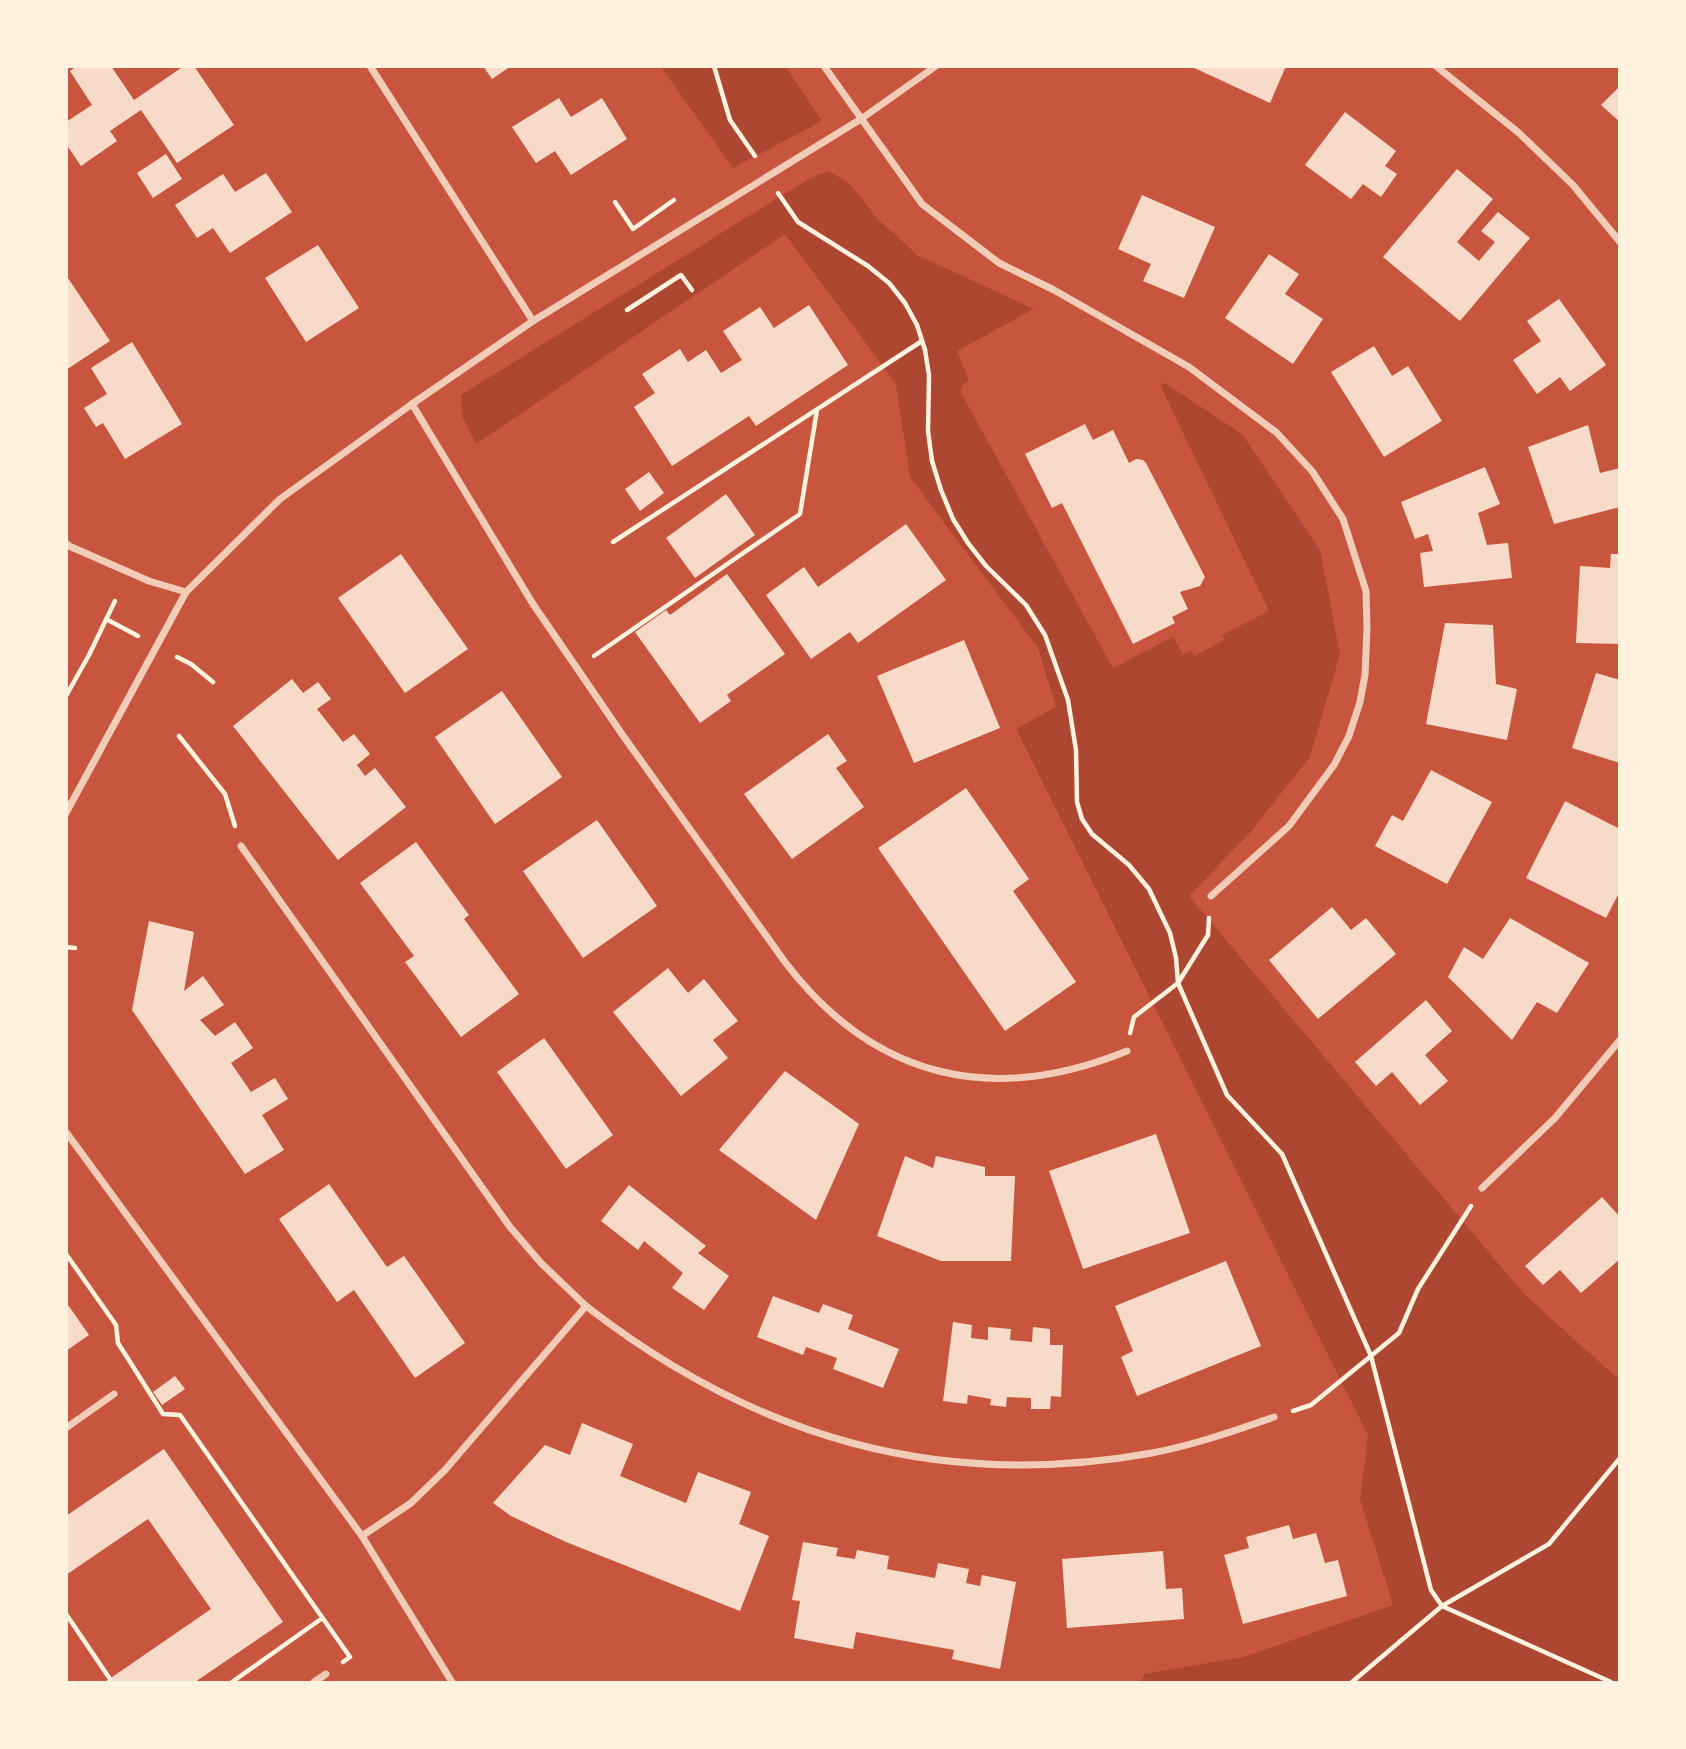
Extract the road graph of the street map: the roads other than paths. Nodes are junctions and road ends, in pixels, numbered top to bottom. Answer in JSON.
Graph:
{"nodes":[{"id":1,"x":370,"y":66,"type":"edge"},
{"id":2,"x":824,"y":66,"type":"edge"},
{"id":3,"x":936,"y":66,"type":"edge"},
{"id":4,"x":1436,"y":66,"type":"edge"},
{"id":5,"x":861,"y":119,"type":"junction"},
{"id":6,"x":1619,"y":242,"type":"edge"},
{"id":7,"x":533,"y":321,"type":"junction"},
{"id":8,"x":412,"y":404,"type":"junction"},
{"id":9,"x":67,"y":546,"type":"edge"},
{"id":10,"x":186,"y":592,"type":"junction"},
{"id":11,"x":66,"y":813,"type":"edge"},
{"id":12,"x":241,"y":846,"type":"road end"},
{"id":13,"x":1211,"y":896,"type":"road end"},
{"id":14,"x":1619,"y":1040,"type":"edge"},
{"id":15,"x":1127,"y":1051,"type":"road end"},
{"id":16,"x":66,"y":1132,"type":"edge"},
{"id":17,"x":1482,"y":1188,"type":"road end"},
{"id":18,"x":586,"y":1306,"type":"junction"},
{"id":19,"x":114,"y":1394,"type":"dead end"},
{"id":20,"x":1274,"y":1417,"type":"road end"},
{"id":21,"x":66,"y":1428,"type":"edge"},
{"id":22,"x":362,"y":1536,"type":"junction"},
{"id":23,"x":326,"y":1674,"type":"dead end"},
{"id":24,"x":314,"y":1682,"type":"edge"},
{"id":25,"x":452,"y":1682,"type":"edge"}],
"edges":[{"from":1,"to":7,"type":"street"},
{"from":2,"to":5,"type":"street"},
{"from":3,"to":5,"type":"street"},
{"from":4,"to":6,"type":"street"},
{"from":5,"to":7,"type":"street"},
{"from":5,"to":13,"type":"street"},
{"from":7,"to":8,"type":"street"},
{"from":8,"to":10,"type":"street"},
{"from":8,"to":15,"type":"street"},
{"from":9,"to":10,"type":"street"},
{"from":10,"to":11,"type":"street"},
{"from":12,"to":18,"type":"street"},
{"from":14,"to":17,"type":"street"},
{"from":16,"to":22,"type":"street"},
{"from":18,"to":20,"type":"street"},
{"from":18,"to":22,"type":"street"},
{"from":19,"to":21,"type":"street"},
{"from":22,"to":25,"type":"street"},
{"from":23,"to":24,"type":"street"}]}
